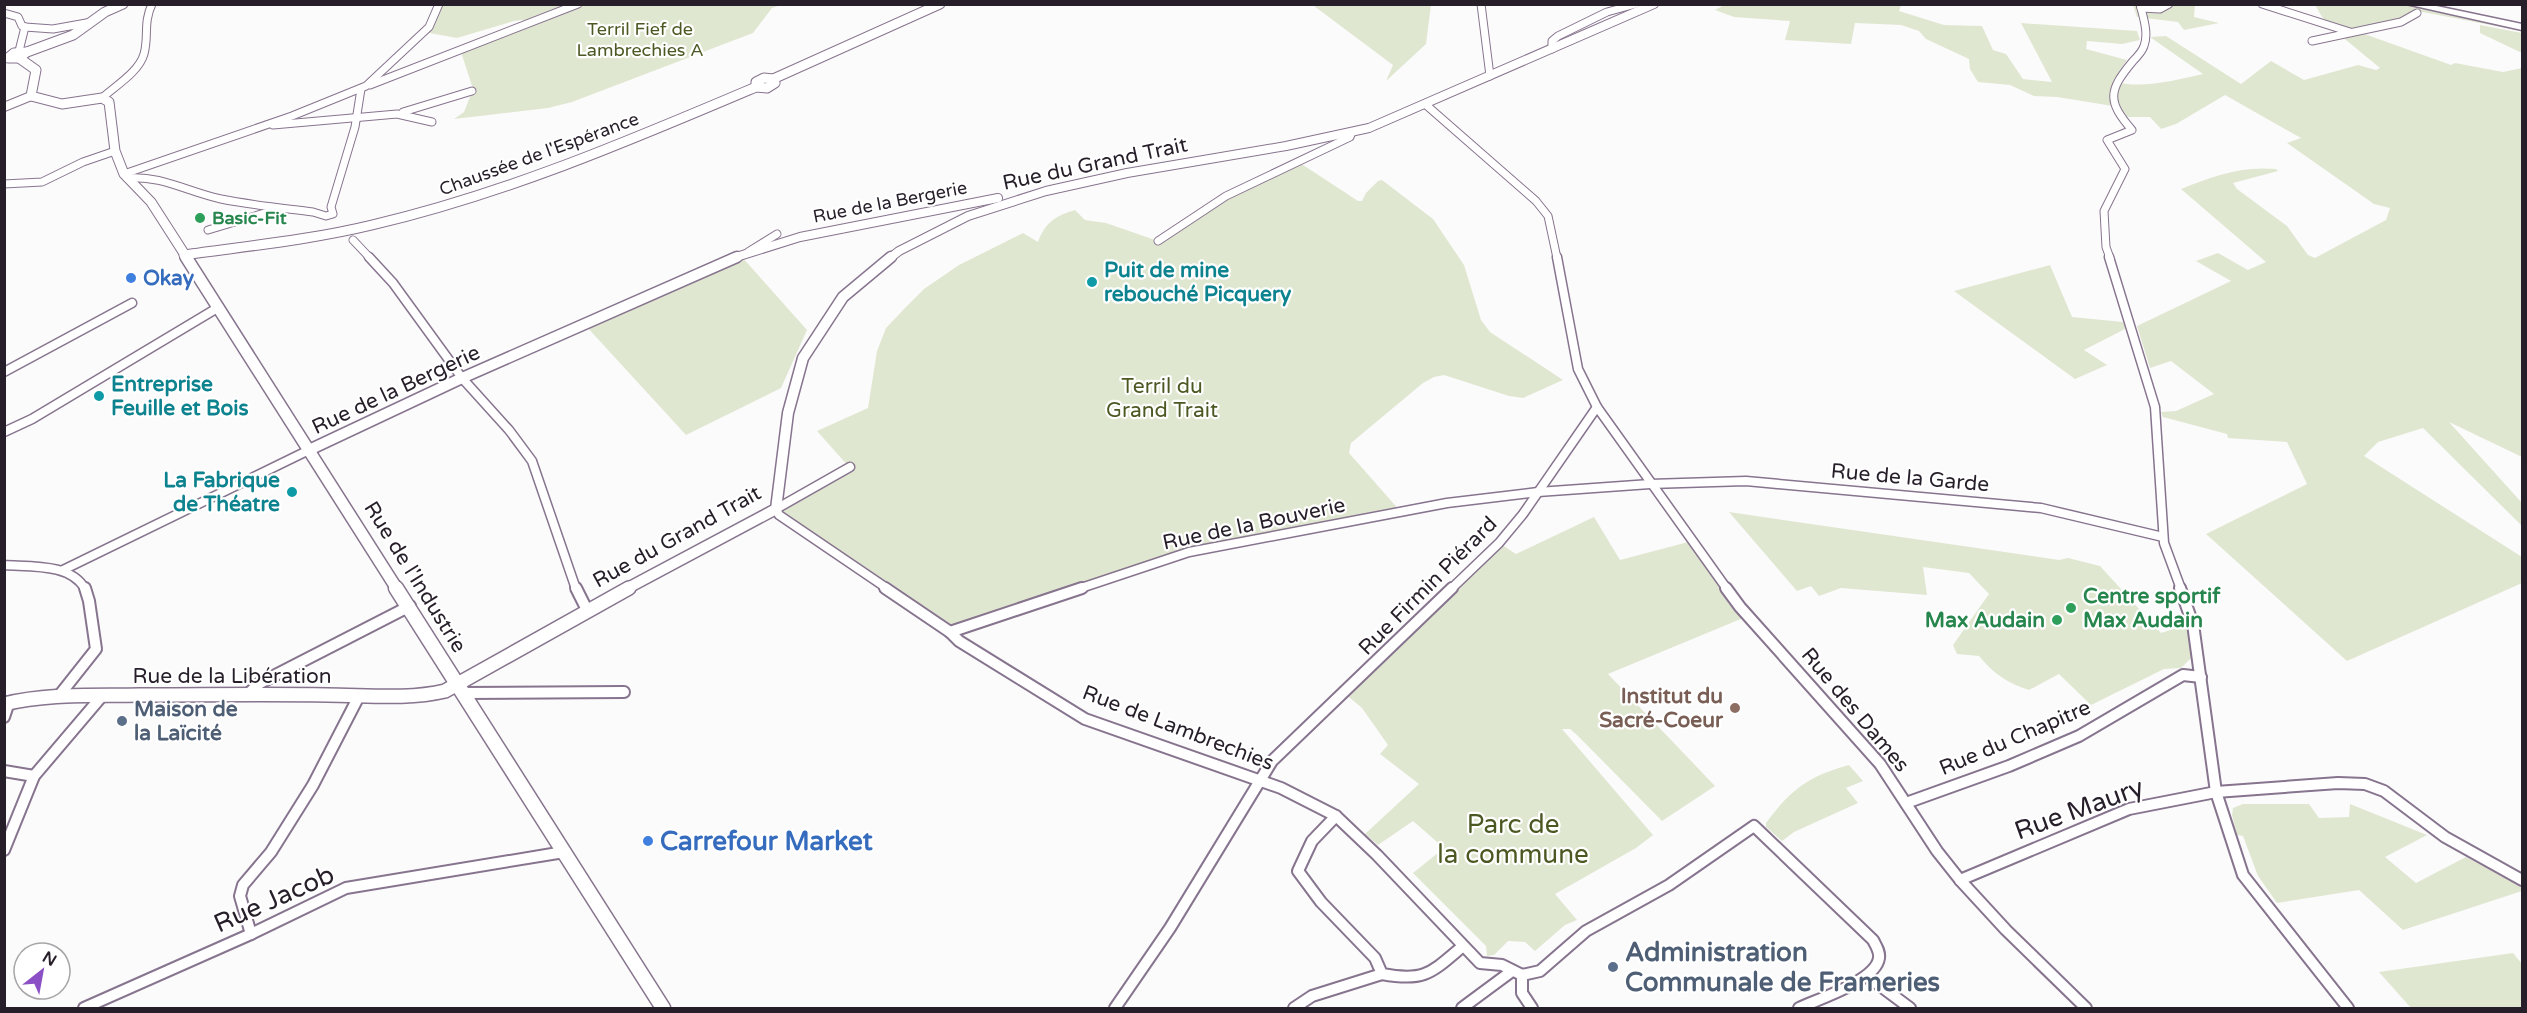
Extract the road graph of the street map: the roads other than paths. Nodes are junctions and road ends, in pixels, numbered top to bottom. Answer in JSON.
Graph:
{"nodes":[{"id":1,"x":123,"y":4,"type":"edge"},
{"id":2,"x":152,"y":4,"type":"edge"},
{"id":3,"x":439,"y":4,"type":"edge"},
{"id":4,"x":578,"y":4,"type":"edge"},
{"id":5,"x":940,"y":4,"type":"edge"},
{"id":6,"x":1481,"y":4,"type":"edge"},
{"id":7,"x":1636,"y":4,"type":"edge"},
{"id":8,"x":1654,"y":4,"type":"edge"},
{"id":9,"x":2169,"y":4,"type":"edge"},
{"id":10,"x":2262,"y":4,"type":"edge"},
{"id":11,"x":2409,"y":4,"type":"edge"},
{"id":12,"x":2427,"y":4,"type":"edge"},
{"id":13,"x":2141,"y":6,"type":"edge"},
{"id":14,"x":4,"y":13,"type":"edge"},
{"id":15,"x":2417,"y":13,"type":"dead end"},
{"id":16,"x":92,"y":22,"type":"junction"},
{"id":17,"x":2523,"y":26,"type":"edge"},
{"id":18,"x":25,"y":27,"type":"junction"},
{"id":19,"x":2350,"y":32,"type":"junction"},
{"id":20,"x":2312,"y":41,"type":"dead end"},
{"id":21,"x":1552,"y":49,"type":"junction"},
{"id":22,"x":14,"y":56,"type":"edge"},
{"id":23,"x":1490,"y":76,"type":"junction"},
{"id":24,"x":364,"y":88,"type":"junction"},
{"id":25,"x":472,"y":91,"type":"dead end"},
{"id":26,"x":31,"y":96,"type":"junction"},
{"id":27,"x":102,"y":98,"type":"junction"},
{"id":28,"x":1440,"y":98,"type":"junction"},
{"id":29,"x":1428,"y":103,"type":"junction"},
{"id":30,"x":4,"y":107,"type":"edge"},
{"id":31,"x":1437,"y":108,"type":"junction"},
{"id":32,"x":397,"y":114,"type":"junction"},
{"id":33,"x":356,"y":118,"type":"junction"},
{"id":34,"x":1442,"y":118,"type":"junction"},
{"id":35,"x":429,"y":122,"type":"dead end"},
{"id":36,"x":265,"y":124,"type":"junction"},
{"id":37,"x":1353,"y":132,"type":"junction"},
{"id":38,"x":115,"y":151,"type":"junction"},
{"id":39,"x":125,"y":176,"type":"junction"},
{"id":40,"x":4,"y":184,"type":"edge"},
{"id":41,"x":988,"y":205,"type":"junction"},
{"id":42,"x":282,"y":207,"type":"junction"},
{"id":43,"x":208,"y":230,"type":"dead end"},
{"id":44,"x":777,"y":234,"type":"dead end"},
{"id":45,"x":353,"y":240,"type":"dead end"},
{"id":46,"x":1158,"y":241,"type":"dead end"},
{"id":47,"x":748,"y":252,"type":"junction"},
{"id":48,"x":184,"y":255,"type":"junction"},
{"id":49,"x":132,"y":303,"type":"dead end"},
{"id":50,"x":219,"y":307,"type":"junction"},
{"id":51,"x":4,"y":372,"type":"edge"},
{"id":52,"x":462,"y":378,"type":"junction"},
{"id":53,"x":1597,"y":407,"type":"junction"},
{"id":54,"x":4,"y":432,"type":"edge"},
{"id":55,"x":309,"y":450,"type":"junction"},
{"id":56,"x":850,"y":467,"type":"dead end"},
{"id":57,"x":1650,"y":484,"type":"junction"},
{"id":58,"x":1538,"y":492,"type":"junction"},
{"id":59,"x":776,"y":509,"type":"junction"},
{"id":60,"x":2163,"y":537,"type":"junction"},
{"id":61,"x":4,"y":565,"type":"edge"},
{"id":62,"x":63,"y":570,"type":"junction"},
{"id":63,"x":410,"y":606,"type":"junction"},
{"id":64,"x":587,"y":610,"type":"junction"},
{"id":65,"x":950,"y":632,"type":"junction"},
{"id":66,"x":2201,"y":677,"type":"junction"},
{"id":67,"x":460,"y":688,"type":"junction"},
{"id":68,"x":624,"y":692,"type":"dead end"},
{"id":69,"x":248,"y":694,"type":"junction"},
{"id":70,"x":102,"y":696,"type":"junction"},
{"id":71,"x":359,"y":696,"type":"junction"},
{"id":72,"x":58,"y":697,"type":"junction"},
{"id":73,"x":7,"y":703,"type":"edge"},
{"id":74,"x":4,"y":717,"type":"edge"},
{"id":75,"x":4,"y":771,"type":"edge"},
{"id":76,"x":34,"y":776,"type":"junction"},
{"id":77,"x":1260,"y":781,"type":"junction"},
{"id":78,"x":2217,"y":792,"type":"junction"},
{"id":79,"x":1906,"y":803,"type":"junction"},
{"id":80,"x":1336,"y":816,"type":"junction"},
{"id":81,"x":4,"y":850,"type":"edge"},
{"id":82,"x":564,"y":852,"type":"junction"},
{"id":83,"x":1960,"y":879,"type":"junction"},
{"id":84,"x":2523,"y":880,"type":"edge"},
{"id":85,"x":251,"y":934,"type":"junction"},
{"id":86,"x":1463,"y":946,"type":"junction"},
{"id":87,"x":1517,"y":973,"type":"junction"},
{"id":88,"x":1382,"y":974,"type":"junction"},
{"id":89,"x":1867,"y":976,"type":"junction"},
{"id":90,"x":84,"y":1008,"type":"edge"},
{"id":91,"x":663,"y":1008,"type":"edge"},
{"id":92,"x":1115,"y":1008,"type":"edge"},
{"id":93,"x":1294,"y":1008,"type":"edge"},
{"id":94,"x":1461,"y":1008,"type":"edge"},
{"id":95,"x":1532,"y":1008,"type":"edge"},
{"id":96,"x":1799,"y":1008,"type":"edge"},
{"id":97,"x":1910,"y":1008,"type":"edge"},
{"id":98,"x":2086,"y":1008,"type":"edge"},
{"id":99,"x":2348,"y":1008,"type":"edge"}],
"edges":[{"from":1,"to":16,"type":"main road"},
{"from":2,"to":27,"type":"street"},
{"from":3,"to":24,"type":"street"},
{"from":4,"to":24,"type":"street"},
{"from":5,"to":48,"type":"main road","name":"Chaussée de l'Espérance"},
{"from":6,"to":23,"type":"street"},
{"from":7,"to":21,"type":"street"},
{"from":8,"to":21,"type":"street","name":"Rue du Grand Trait"},
{"from":9,"to":13,"type":"street"},
{"from":10,"to":19,"type":"street"},
{"from":11,"to":17,"type":"highway"},
{"from":12,"to":17,"type":"highway"},
{"from":13,"to":60,"type":"street"},
{"from":14,"to":18,"type":"street"},
{"from":15,"to":19,"type":"street"},
{"from":16,"to":18,"type":"street"},
{"from":16,"to":22,"type":"main road"},
{"from":18,"to":22,"type":"street"},
{"from":19,"to":20,"type":"street"},
{"from":21,"to":23,"type":"street","name":"Rue du Grand Trait"},
{"from":22,"to":26,"type":"main road"},
{"from":23,"to":28,"type":"street","name":"Rue du Grand Trait"},
{"from":24,"to":33,"type":"street"},
{"from":24,"to":36,"type":"street"},
{"from":25,"to":32,"type":"street"},
{"from":26,"to":27,"type":"main road"},
{"from":26,"to":30,"type":"street"},
{"from":27,"to":38,"type":"main road"},
{"from":28,"to":29,"type":"street","name":"Rue du Grand Trait"},
{"from":28,"to":31,"type":"street"},
{"from":29,"to":31,"type":"street"},
{"from":29,"to":34,"type":"street","name":"Rue des Dames"},
{"from":29,"to":37,"type":"street","name":"Rue du Grand Trait"},
{"from":31,"to":34,"type":"street"},
{"from":32,"to":33,"type":"street"},
{"from":32,"to":35,"type":"street"},
{"from":33,"to":36,"type":"street"},
{"from":33,"to":42,"type":"street"},
{"from":34,"to":53,"type":"street","name":"Rue des Dames"},
{"from":36,"to":39,"type":"street"},
{"from":37,"to":41,"type":"street","name":"Rue du Grand Trait"},
{"from":37,"to":46,"type":"street"},
{"from":38,"to":39,"type":"main road"},
{"from":38,"to":40,"type":"street"},
{"from":39,"to":42,"type":"street"},
{"from":39,"to":48,"type":"main road","name":"Rue de l'Industrie"},
{"from":41,"to":47,"type":"street","name":"Rue de la Bergerie"},
{"from":41,"to":59,"type":"street","name":"Rue du Grand Trait"},
{"from":42,"to":43,"type":"street"},
{"from":44,"to":47,"type":"street","name":"Rue de la Bergerie"},
{"from":45,"to":52,"type":"street"},
{"from":47,"to":52,"type":"street","name":"Rue de la Bergerie"},
{"from":48,"to":50,"type":"main road","name":"Rue de l'Industrie"},
{"from":49,"to":51,"type":"street"},
{"from":50,"to":54,"type":"street"},
{"from":50,"to":55,"type":"main road","name":"Rue de l'Industrie"},
{"from":52,"to":55,"type":"street","name":"Rue de la Bergerie"},
{"from":52,"to":64,"type":"street"},
{"from":53,"to":57,"type":"street","name":"Rue des Dames"},
{"from":53,"to":58,"type":"street","name":"Rue Firmin Piérard"},
{"from":55,"to":62,"type":"street","name":"Rue de la Bergerie"},
{"from":55,"to":63,"type":"main road","name":"Rue de l'Industrie"},
{"from":56,"to":59,"type":"street"},
{"from":57,"to":58,"type":"street"},
{"from":57,"to":60,"type":"street","name":"Rue de la Garde"},
{"from":57,"to":79,"type":"street","name":"Rue des Dames"},
{"from":58,"to":65,"type":"street","name":"Rue de la Bouverie"},
{"from":58,"to":77,"type":"street","name":"Rue Firmin Piérard"},
{"from":59,"to":64,"type":"street","name":"Rue du Grand Trait"},
{"from":59,"to":65,"type":"street","name":"Rue de Lambrechies"},
{"from":60,"to":66,"type":"street"},
{"from":61,"to":62,"type":"street"},
{"from":62,"to":72,"type":"street"},
{"from":63,"to":67,"type":"main road","name":"Rue de l'Industrie"},
{"from":63,"to":69,"type":"street"},
{"from":64,"to":67,"type":"street","name":"Rue du Grand Trait"},
{"from":65,"to":77,"type":"street","name":"Rue de Lambrechies"},
{"from":66,"to":78,"type":"street"},
{"from":66,"to":79,"type":"street","name":"Rue du Chapitre"},
{"from":67,"to":68,"type":"street","name":"Rue de la Libération"},
{"from":67,"to":71,"type":"street","name":"Rue de la Libération"},
{"from":67,"to":82,"type":"main road","name":"Rue de l'Industrie"},
{"from":69,"to":70,"type":"street","name":"Rue de la Libération"},
{"from":69,"to":71,"type":"street","name":"Rue de la Libération"},
{"from":70,"to":72,"type":"street","name":"Rue de la Libération"},
{"from":70,"to":76,"type":"street"},
{"from":71,"to":85,"type":"street"},
{"from":72,"to":73,"type":"street","name":"Rue de la Libération"},
{"from":73,"to":74,"type":"street"},
{"from":75,"to":76,"type":"street"},
{"from":76,"to":81,"type":"street"},
{"from":77,"to":80,"type":"street","name":"Rue de Lambrechies"},
{"from":77,"to":92,"type":"street","name":"Rue Firmin Piérard"},
{"from":78,"to":83,"type":"street","name":"Rue Maury"},
{"from":78,"to":84,"type":"street","name":"Rue Maury"},
{"from":78,"to":99,"type":"street"},
{"from":79,"to":83,"type":"street","name":"Rue des Dames"},
{"from":80,"to":86,"type":"street","name":"Rue de Lambrechies"},
{"from":80,"to":88,"type":"street"},
{"from":82,"to":85,"type":"street","name":"Rue Jacob"},
{"from":82,"to":91,"type":"main road","name":"Rue de l'Industrie"},
{"from":83,"to":98,"type":"street","name":"Rue des Dames"},
{"from":85,"to":90,"type":"street","name":"Rue Jacob"},
{"from":86,"to":87,"type":"street","name":"Rue de Lambrechies"},
{"from":86,"to":88,"type":"street"},
{"from":87,"to":89,"type":"street"},
{"from":87,"to":94,"type":"street"},
{"from":87,"to":95,"type":"street"},
{"from":88,"to":93,"type":"street"},
{"from":89,"to":96,"type":"street"},
{"from":89,"to":97,"type":"street"}]}
